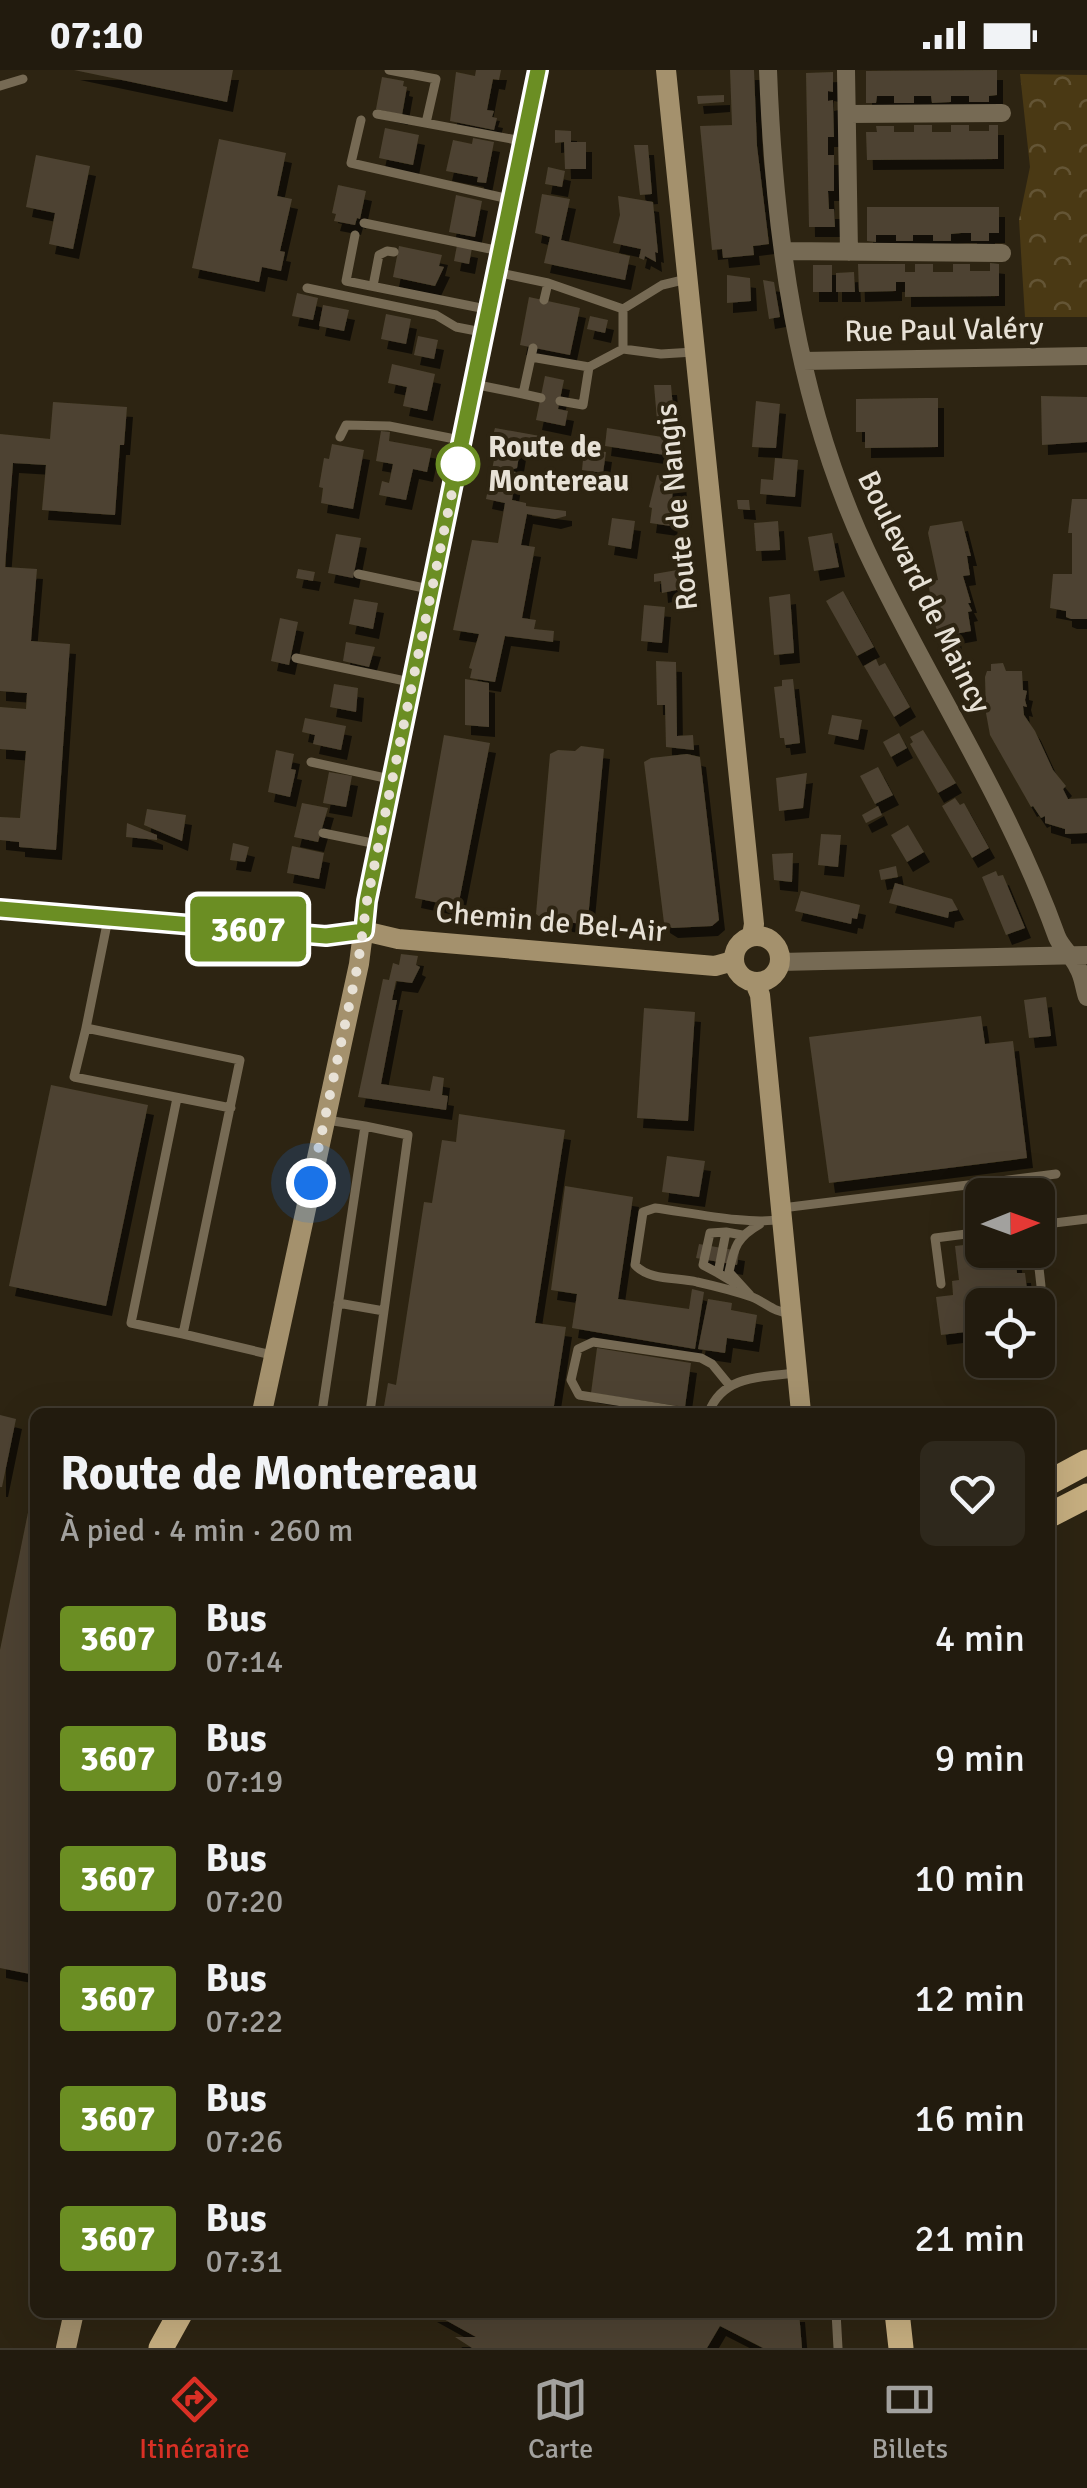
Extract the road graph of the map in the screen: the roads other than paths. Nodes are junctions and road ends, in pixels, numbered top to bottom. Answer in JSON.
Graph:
{"nodes":[{"id":1,"x":389,"y":70,"type":"edge"},
{"id":2,"x":538,"y":70,"type":"edge"},
{"id":3,"x":666,"y":70,"type":"edge"},
{"id":4,"x":768,"y":70,"type":"edge"},
{"id":5,"x":846,"y":70,"type":"edge"},
{"id":6,"x":23,"y":79,"type":"dead end"},
{"id":7,"x":0,"y":86,"type":"edge"},
{"id":8,"x":1002,"y":113,"type":"dead end"},
{"id":9,"x":376,"y":114,"type":"dead end"},
{"id":10,"x":846,"y":114,"type":"junction"},
{"id":11,"x":361,"y":120,"type":"dead end"},
{"id":12,"x":426,"y":123,"type":"junction"},
{"id":13,"x":524,"y":141,"type":"junction"},
{"id":14,"x":511,"y":200,"type":"junction"},
{"id":15,"x":364,"y":222,"type":"dead end"},
{"id":16,"x":355,"y":235,"type":"dead end"},
{"id":17,"x":783,"y":250,"type":"junction"},
{"id":18,"x":394,"y":252,"type":"dead end"},
{"id":19,"x":849,"y":252,"type":"junction"},
{"id":20,"x":1002,"y":253,"type":"dead end"},
{"id":21,"x":498,"y":262,"type":"junction"},
{"id":22,"x":687,"y":279,"type":"junction"},
{"id":23,"x":548,"y":282,"type":"junction"},
{"id":24,"x":373,"y":286,"type":"junction"},
{"id":25,"x":307,"y":288,"type":"dead end"},
{"id":26,"x":544,"y":300,"type":"dead end"},
{"id":27,"x":623,"y":309,"type":"junction"},
{"id":28,"x":489,"y":310,"type":"junction"},
{"id":29,"x":485,"y":333,"type":"junction"},
{"id":30,"x":623,"y":349,"type":"junction"},
{"id":31,"x":694,"y":352,"type":"junction"},
{"id":32,"x":1087,"y":356,"type":"edge"},
{"id":33,"x":803,"y":362,"type":"junction"},
{"id":34,"x":589,"y":367,"type":"junction"},
{"id":35,"x":474,"y":384,"type":"junction"},
{"id":36,"x":523,"y":394,"type":"junction"},
{"id":37,"x":541,"y":398,"type":"dead end"},
{"id":38,"x":560,"y":401,"type":"dead end"},
{"id":39,"x":340,"y":437,"type":"dead end"},
{"id":40,"x":463,"y":440,"type":"junction"},
{"id":41,"x":358,"y":574,"type":"dead end"},
{"id":42,"x":432,"y":590,"type":"junction"},
{"id":43,"x":296,"y":658,"type":"dead end"},
{"id":44,"x":413,"y":682,"type":"junction"},
{"id":45,"x":311,"y":762,"type":"dead end"},
{"id":46,"x":392,"y":779,"type":"junction"},
{"id":47,"x":323,"y":833,"type":"dead end"},
{"id":48,"x":380,"y":844,"type":"junction"},
{"id":49,"x":0,"y":909,"type":"edge"},
{"id":50,"x":108,"y":918,"type":"junction"},
{"id":51,"x":364,"y":931,"type":"junction"},
{"id":52,"x":752,"y":936,"type":"junction"},
{"id":53,"x":1078,"y":956,"type":"edge"},
{"id":54,"x":734,"y":961,"type":"junction"},
{"id":55,"x":780,"y":962,"type":"junction"},
{"id":56,"x":754,"y":983,"type":"junction"},
{"id":57,"x":1087,"y":997,"type":"edge"},
{"id":58,"x":86,"y":1028,"type":"junction"},
{"id":59,"x":177,"y":1098,"type":"junction"},
{"id":60,"x":231,"y":1108,"type":"junction"},
{"id":61,"x":324,"y":1120,"type":"junction"},
{"id":62,"x":365,"y":1126,"type":"junction"},
{"id":63,"x":1056,"y":1174,"type":"dead end"},
{"id":64,"x":773,"y":1217,"type":"junction"},
{"id":65,"x":1087,"y":1219,"type":"edge"},
{"id":66,"x":1055,"y":1224,"type":"edge"},
{"id":67,"x":726,"y":1232,"type":"junction"},
{"id":68,"x":965,"y":1234,"type":"edge"},
{"id":69,"x":742,"y":1235,"type":"junction"},
{"id":70,"x":1038,"y":1268,"type":"edge"},
{"id":71,"x":718,"y":1273,"type":"junction"},
{"id":72,"x":941,"y":1284,"type":"dead end"},
{"id":73,"x":737,"y":1285,"type":"junction"},
{"id":74,"x":1041,"y":1286,"type":"dead end"},
{"id":75,"x":753,"y":1298,"type":"junction"},
{"id":76,"x":338,"y":1303,"type":"junction"},
{"id":77,"x":384,"y":1311,"type":"junction"},
{"id":78,"x":790,"y":1312,"type":"junction"},
{"id":79,"x":182,"y":1334,"type":"junction"},
{"id":80,"x":274,"y":1355,"type":"junction"},
{"id":81,"x":796,"y":1374,"type":"junction"},
{"id":82,"x":730,"y":1386,"type":"junction"},
{"id":83,"x":263,"y":1408,"type":"edge"},
{"id":84,"x":323,"y":1408,"type":"edge"},
{"id":85,"x":371,"y":1408,"type":"edge"},
{"id":86,"x":661,"y":1408,"type":"edge"},
{"id":87,"x":710,"y":1408,"type":"edge"},
{"id":88,"x":800,"y":1408,"type":"edge"},
{"id":89,"x":1087,"y":1462,"type":"edge"},
{"id":90,"x":1055,"y":1479,"type":"edge"},
{"id":91,"x":1087,"y":1496,"type":"edge"},
{"id":92,"x":1055,"y":1512,"type":"edge"},
{"id":93,"x":76,"y":2318,"type":"edge"},
{"id":94,"x":78,"y":2318,"type":"edge"},
{"id":95,"x":178,"y":2318,"type":"edge"},
{"id":96,"x":836,"y":2318,"type":"edge"},
{"id":97,"x":897,"y":2318,"type":"edge"},
{"id":98,"x":66,"y":2348,"type":"edge"},
{"id":99,"x":75,"y":2348,"type":"edge"},
{"id":100,"x":160,"y":2348,"type":"edge"},
{"id":101,"x":838,"y":2348,"type":"edge"},
{"id":102,"x":901,"y":2348,"type":"edge"}],
"edges":[{"from":1,"to":12,"type":"lane"},
{"from":2,"to":13,"type":"main road"},
{"from":3,"to":22,"type":"main road","name":"Route de Nangis"},
{"from":4,"to":17,"type":"street","name":"Boulevard de Maincy"},
{"from":5,"to":10,"type":"street"},
{"from":6,"to":7,"type":"lane"},
{"from":8,"to":10,"type":"street"},
{"from":9,"to":12,"type":"lane"},
{"from":10,"to":19,"type":"street"},
{"from":11,"to":14,"type":"lane"},
{"from":12,"to":13,"type":"lane"},
{"from":13,"to":14,"type":"main road"},
{"from":14,"to":21,"type":"main road"},
{"from":15,"to":21,"type":"lane"},
{"from":16,"to":24,"type":"lane"},
{"from":17,"to":19,"type":"street"},
{"from":17,"to":33,"type":"street","name":"Boulevard de Maincy"},
{"from":18,"to":24,"type":"lane"},
{"from":19,"to":20,"type":"street"},
{"from":21,"to":23,"type":"lane"},
{"from":21,"to":28,"type":"main road"},
{"from":22,"to":27,"type":"lane"},
{"from":22,"to":31,"type":"main road","name":"Route de Nangis"},
{"from":23,"to":26,"type":"lane"},
{"from":23,"to":27,"type":"lane"},
{"from":24,"to":28,"type":"lane"},
{"from":25,"to":29,"type":"lane"},
{"from":27,"to":30,"type":"lane"},
{"from":28,"to":29,"type":"main road"},
{"from":29,"to":35,"type":"main road"},
{"from":30,"to":31,"type":"lane"},
{"from":30,"to":34,"type":"lane"},
{"from":31,"to":52,"type":"main road","name":"Route de Nangis"},
{"from":32,"to":33,"type":"street","name":"Rue Paul Valéry"},
{"from":33,"to":53,"type":"street","name":"Boulevard de Maincy"},
{"from":34,"to":36,"type":"lane"},
{"from":34,"to":38,"type":"lane"},
{"from":35,"to":36,"type":"lane"},
{"from":35,"to":40,"type":"main road"},
{"from":36,"to":37,"type":"lane"},
{"from":39,"to":40,"type":"lane"},
{"from":40,"to":42,"type":"main road"},
{"from":41,"to":42,"type":"lane"},
{"from":42,"to":44,"type":"main road"},
{"from":43,"to":44,"type":"lane"},
{"from":44,"to":46,"type":"main road"},
{"from":45,"to":46,"type":"lane"},
{"from":46,"to":48,"type":"main road"},
{"from":47,"to":48,"type":"lane"},
{"from":48,"to":51,"type":"main road"},
{"from":49,"to":50,"type":"main road","name":"Chemin de Bel-Air"},
{"from":50,"to":51,"type":"main road","name":"Chemin de Bel-Air"},
{"from":50,"to":58,"type":"lane"},
{"from":51,"to":54,"type":"main road","name":"Chemin de Bel-Air"},
{"from":51,"to":61,"type":"main road"},
{"from":52,"to":54,"type":"main road"},
{"from":52,"to":55,"type":"main road"},
{"from":53,"to":55,"type":"street"},
{"from":53,"to":57,"type":"street","name":"Boulevard de Maincy"},
{"from":54,"to":56,"type":"main road"},
{"from":55,"to":56,"type":"main road"},
{"from":56,"to":64,"type":"main road"},
{"from":58,"to":59,"type":"lane"},
{"from":58,"to":60,"type":"lane"},
{"from":59,"to":60,"type":"lane"},
{"from":59,"to":79,"type":"lane"},
{"from":60,"to":79,"type":"lane"},
{"from":61,"to":62,"type":"lane"},
{"from":61,"to":80,"type":"main road"},
{"from":62,"to":76,"type":"lane"},
{"from":62,"to":77,"type":"lane"},
{"from":63,"to":64,"type":"lane"},
{"from":64,"to":69,"type":"lane"},
{"from":64,"to":75,"type":"lane"},
{"from":64,"to":78,"type":"main road"},
{"from":65,"to":66,"type":"lane"},
{"from":67,"to":69,"type":"lane"},
{"from":67,"to":71,"type":"lane"},
{"from":67,"to":71,"type":"lane"},
{"from":68,"to":72,"type":"lane"},
{"from":69,"to":73,"type":"lane"},
{"from":70,"to":74,"type":"lane"},
{"from":71,"to":73,"type":"lane"},
{"from":73,"to":75,"type":"lane"},
{"from":75,"to":78,"type":"lane"},
{"from":76,"to":77,"type":"lane"},
{"from":76,"to":84,"type":"lane"},
{"from":77,"to":85,"type":"lane"},
{"from":78,"to":81,"type":"main road"},
{"from":79,"to":80,"type":"lane"},
{"from":80,"to":83,"type":"main road"},
{"from":81,"to":82,"type":"lane"},
{"from":81,"to":88,"type":"main road"},
{"from":82,"to":86,"type":"lane"},
{"from":82,"to":87,"type":"lane"},
{"from":89,"to":90,"type":"main road"},
{"from":91,"to":92,"type":"main road"},
{"from":93,"to":98,"type":"main road"},
{"from":94,"to":99,"type":"main road"},
{"from":95,"to":100,"type":"main road"},
{"from":96,"to":101,"type":"lane"},
{"from":97,"to":102,"type":"main road"}]}
